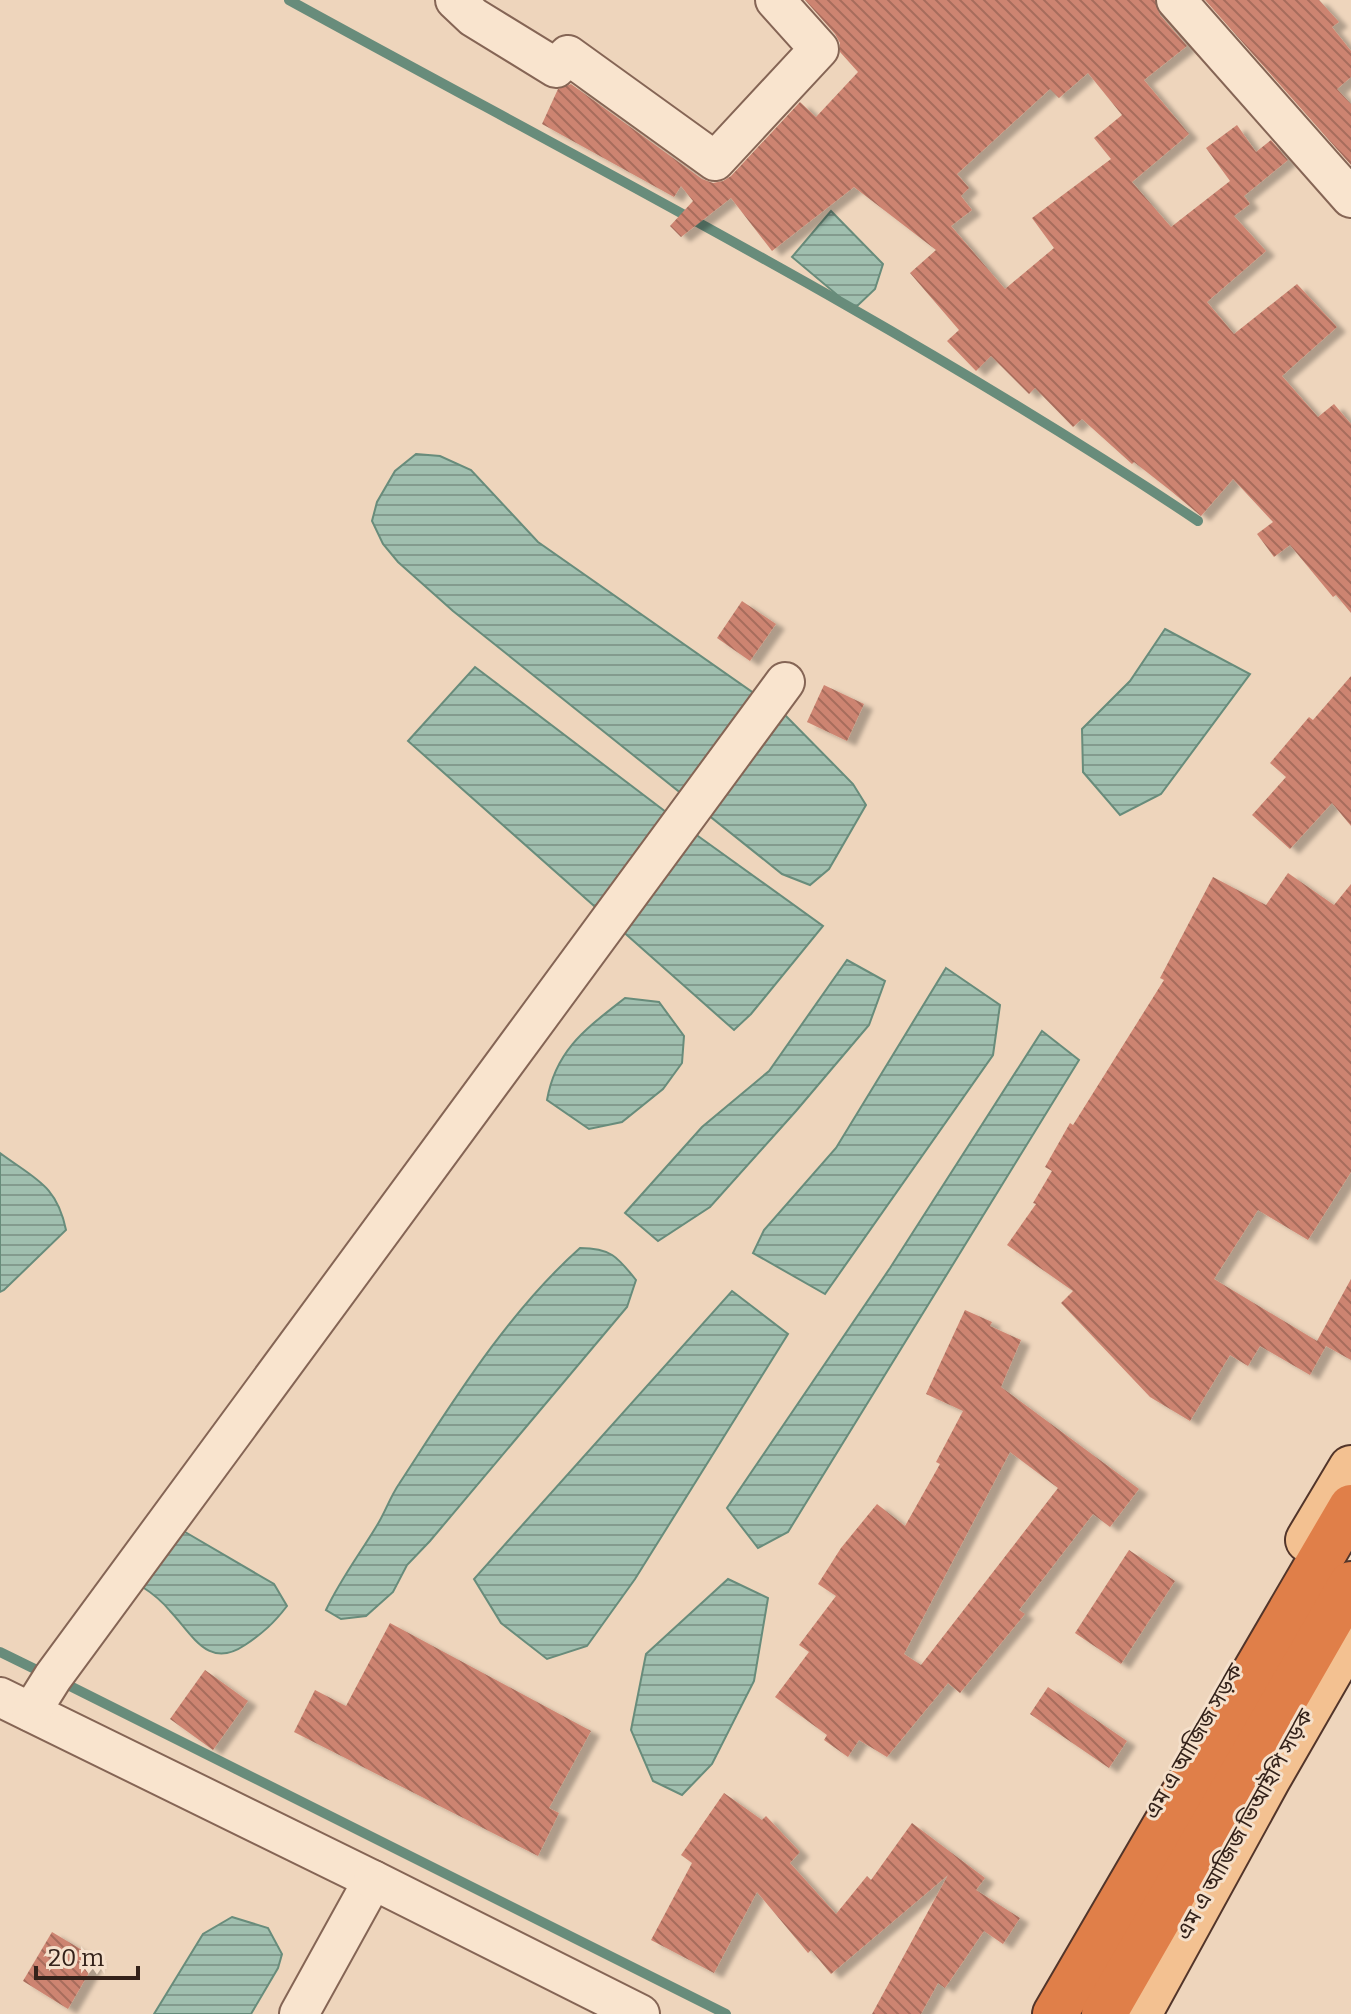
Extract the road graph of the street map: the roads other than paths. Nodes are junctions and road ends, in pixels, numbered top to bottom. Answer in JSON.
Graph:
{"nodes":[{"id":1,"x":455,"y":0,"type":"edge"},
{"id":2,"x":775,"y":0,"type":"edge"},
{"id":3,"x":1176,"y":0,"type":"edge"},
{"id":4,"x":1351,"y":198,"type":"edge"},
{"id":5,"x":785,"y":682,"type":"dead end"},
{"id":6,"x":1351,"y":1468,"type":"edge"},
{"id":7,"x":1351,"y":1507,"type":"edge"},
{"id":8,"x":1351,"y":1584,"type":"edge"},
{"id":9,"x":1351,"y":1635,"type":"edge"},
{"id":10,"x":16,"y":1704,"type":"edge"},
{"id":11,"x":373,"y":1880,"type":"junction"},
{"id":12,"x":1135,"y":2012,"type":"edge"},
{"id":13,"x":299,"y":2014,"type":"edge"},
{"id":14,"x":640,"y":2014,"type":"edge"},
{"id":15,"x":1037,"y":2014,"type":"edge"},
{"id":16,"x":1055,"y":2014,"type":"edge"}],
"edges":[{"from":1,"to":2,"type":"street"},
{"from":3,"to":4,"type":"street"},
{"from":5,"to":10,"type":"street"},
{"from":6,"to":15,"type":"main road","name":"এম এ আজিজ সড়ক"},
{"from":7,"to":16,"type":"highway"},
{"from":8,"to":12,"type":"highway"},
{"from":9,"to":12,"type":"main road","name":"এম এ আজিজ ভিআইপি সড়ক"},
{"from":10,"to":11,"type":"street"},
{"from":11,"to":13,"type":"street"},
{"from":11,"to":14,"type":"street"}]}
